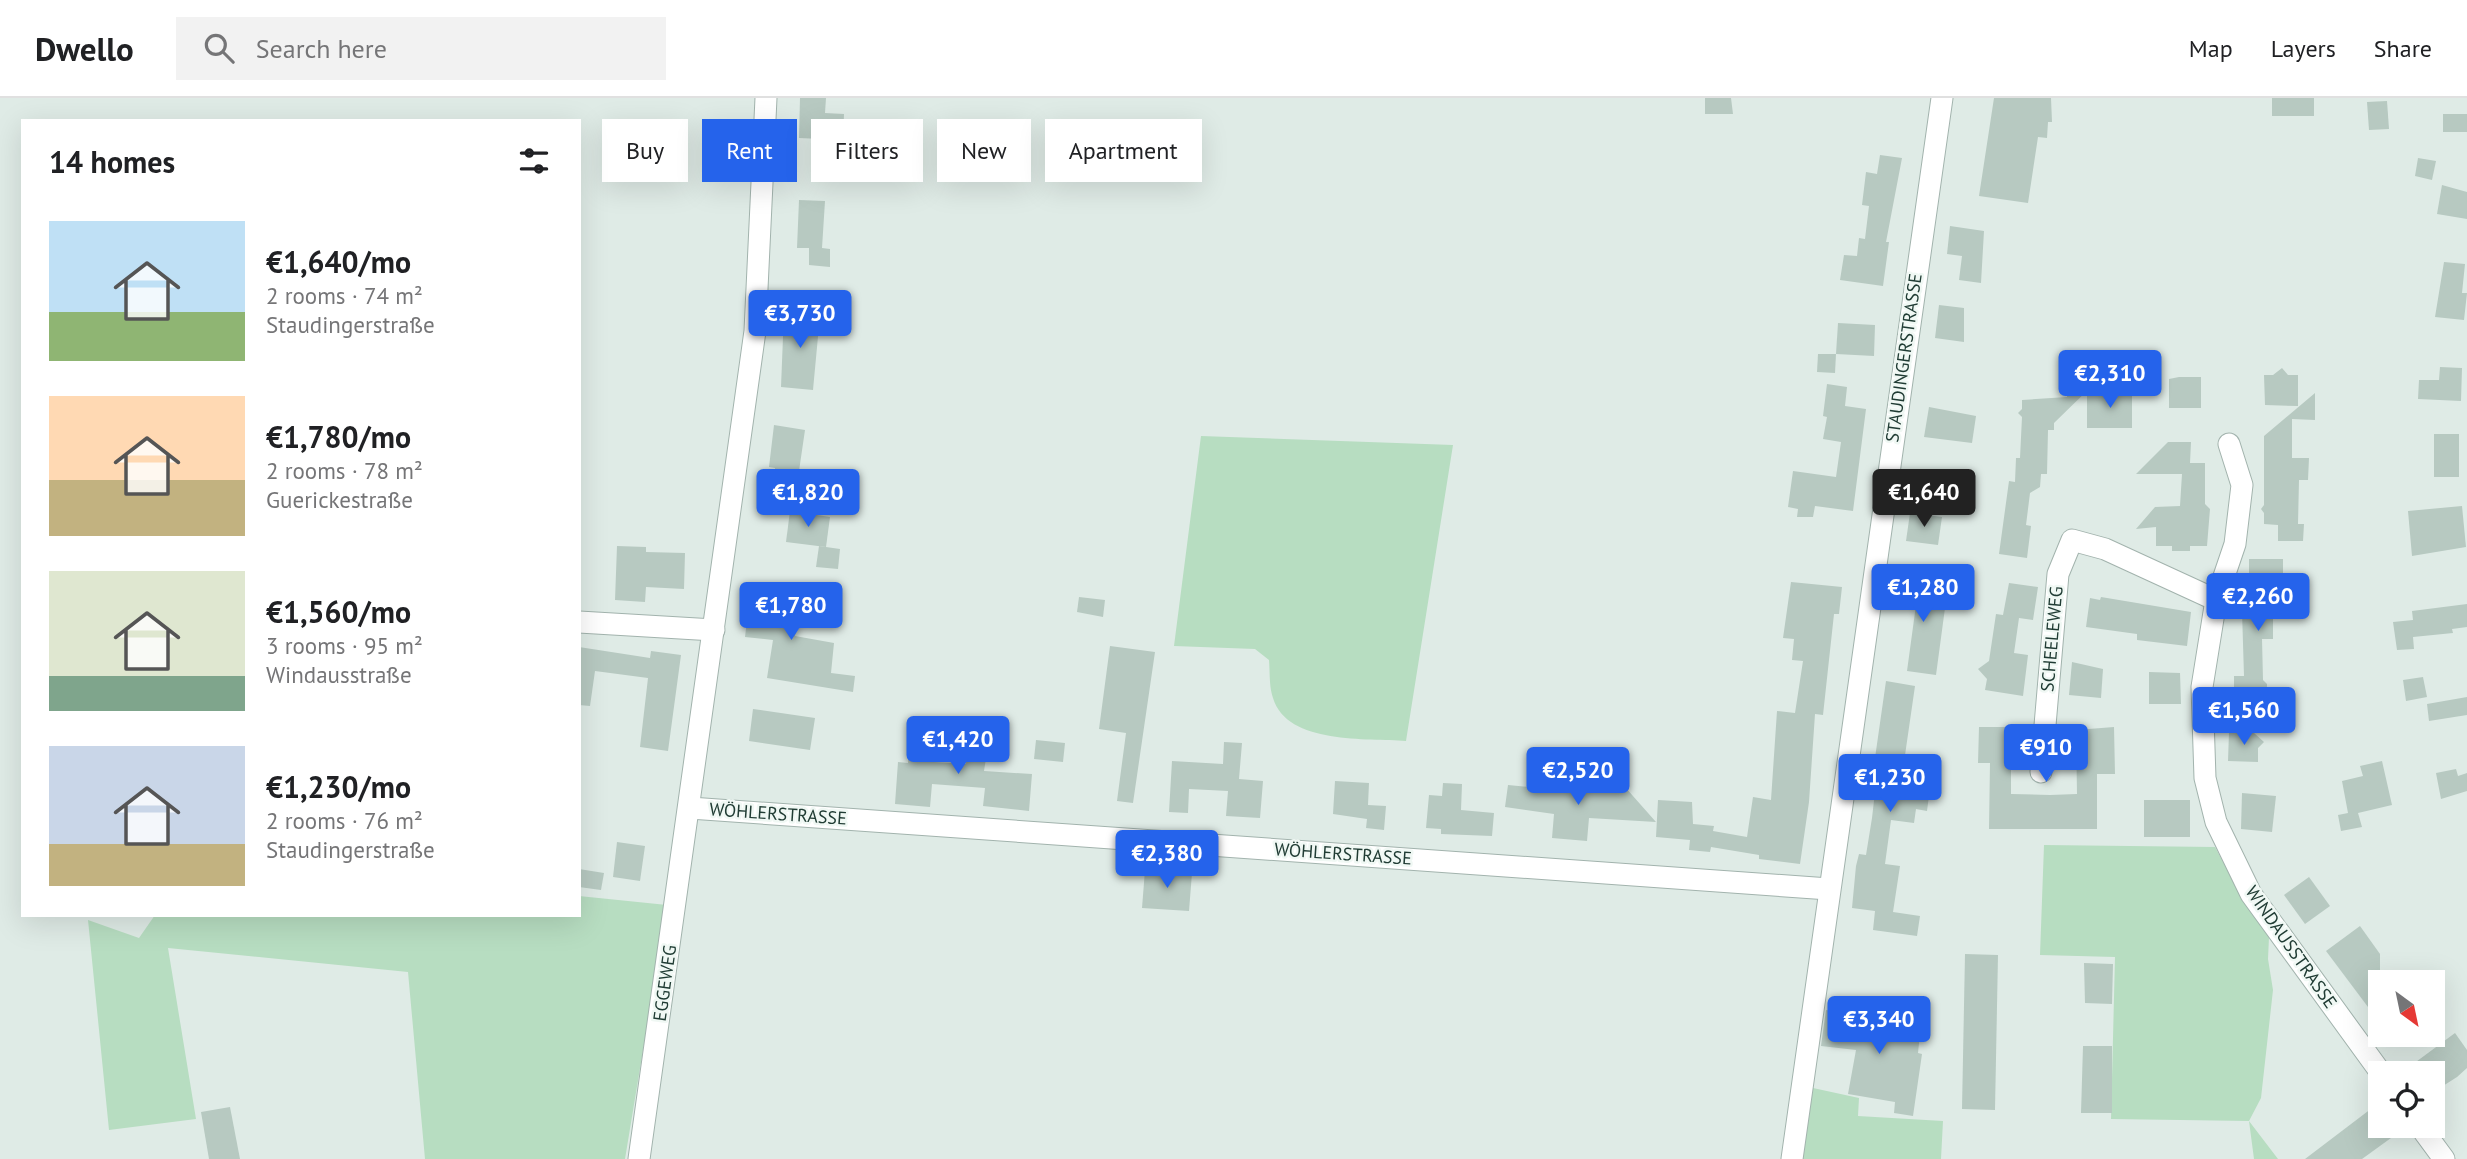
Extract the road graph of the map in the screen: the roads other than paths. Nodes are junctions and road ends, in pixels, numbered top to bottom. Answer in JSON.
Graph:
{"nodes":[{"id":1,"x":766,"y":98,"type":"edge"},
{"id":2,"x":1942,"y":98,"type":"edge"},
{"id":3,"x":2229,"y":444,"type":"dead end"},
{"id":4,"x":2216,"y":600,"type":"junction"},
{"id":5,"x":581,"y":622,"type":"edge"},
{"id":6,"x":714,"y":630,"type":"junction"},
{"id":7,"x":2041,"y":772,"type":"dead end"},
{"id":8,"x":690,"y":808,"type":"junction"},
{"id":9,"x":1829,"y":889,"type":"junction"},
{"id":10,"x":2372,"y":1061,"type":"edge"},
{"id":11,"x":2429,"y":1138,"type":"edge"},
{"id":12,"x":639,"y":1159,"type":"edge"},
{"id":13,"x":1792,"y":1159,"type":"edge"},
{"id":14,"x":2444,"y":1159,"type":"edge"}],
"edges":[{"from":1,"to":6,"type":"street","name":"EGGEWEG"},
{"from":2,"to":9,"type":"street","name":"STAUDINGERSTRASSE"},
{"from":3,"to":4,"type":"street","name":"WINDAUSSTRASSE"},
{"from":4,"to":7,"type":"street","name":"SCHEELEWEG"},
{"from":4,"to":10,"type":"street","name":"WINDAUSSTRASSE"},
{"from":5,"to":6,"type":"street"},
{"from":6,"to":8,"type":"street","name":"EGGEWEG"},
{"from":8,"to":9,"type":"street","name":"WÖHLERSTRASSE"},
{"from":8,"to":12,"type":"street","name":"EGGEWEG"},
{"from":9,"to":13,"type":"street","name":"STAUDINGERSTRASSE"},
{"from":11,"to":14,"type":"street"}]}
